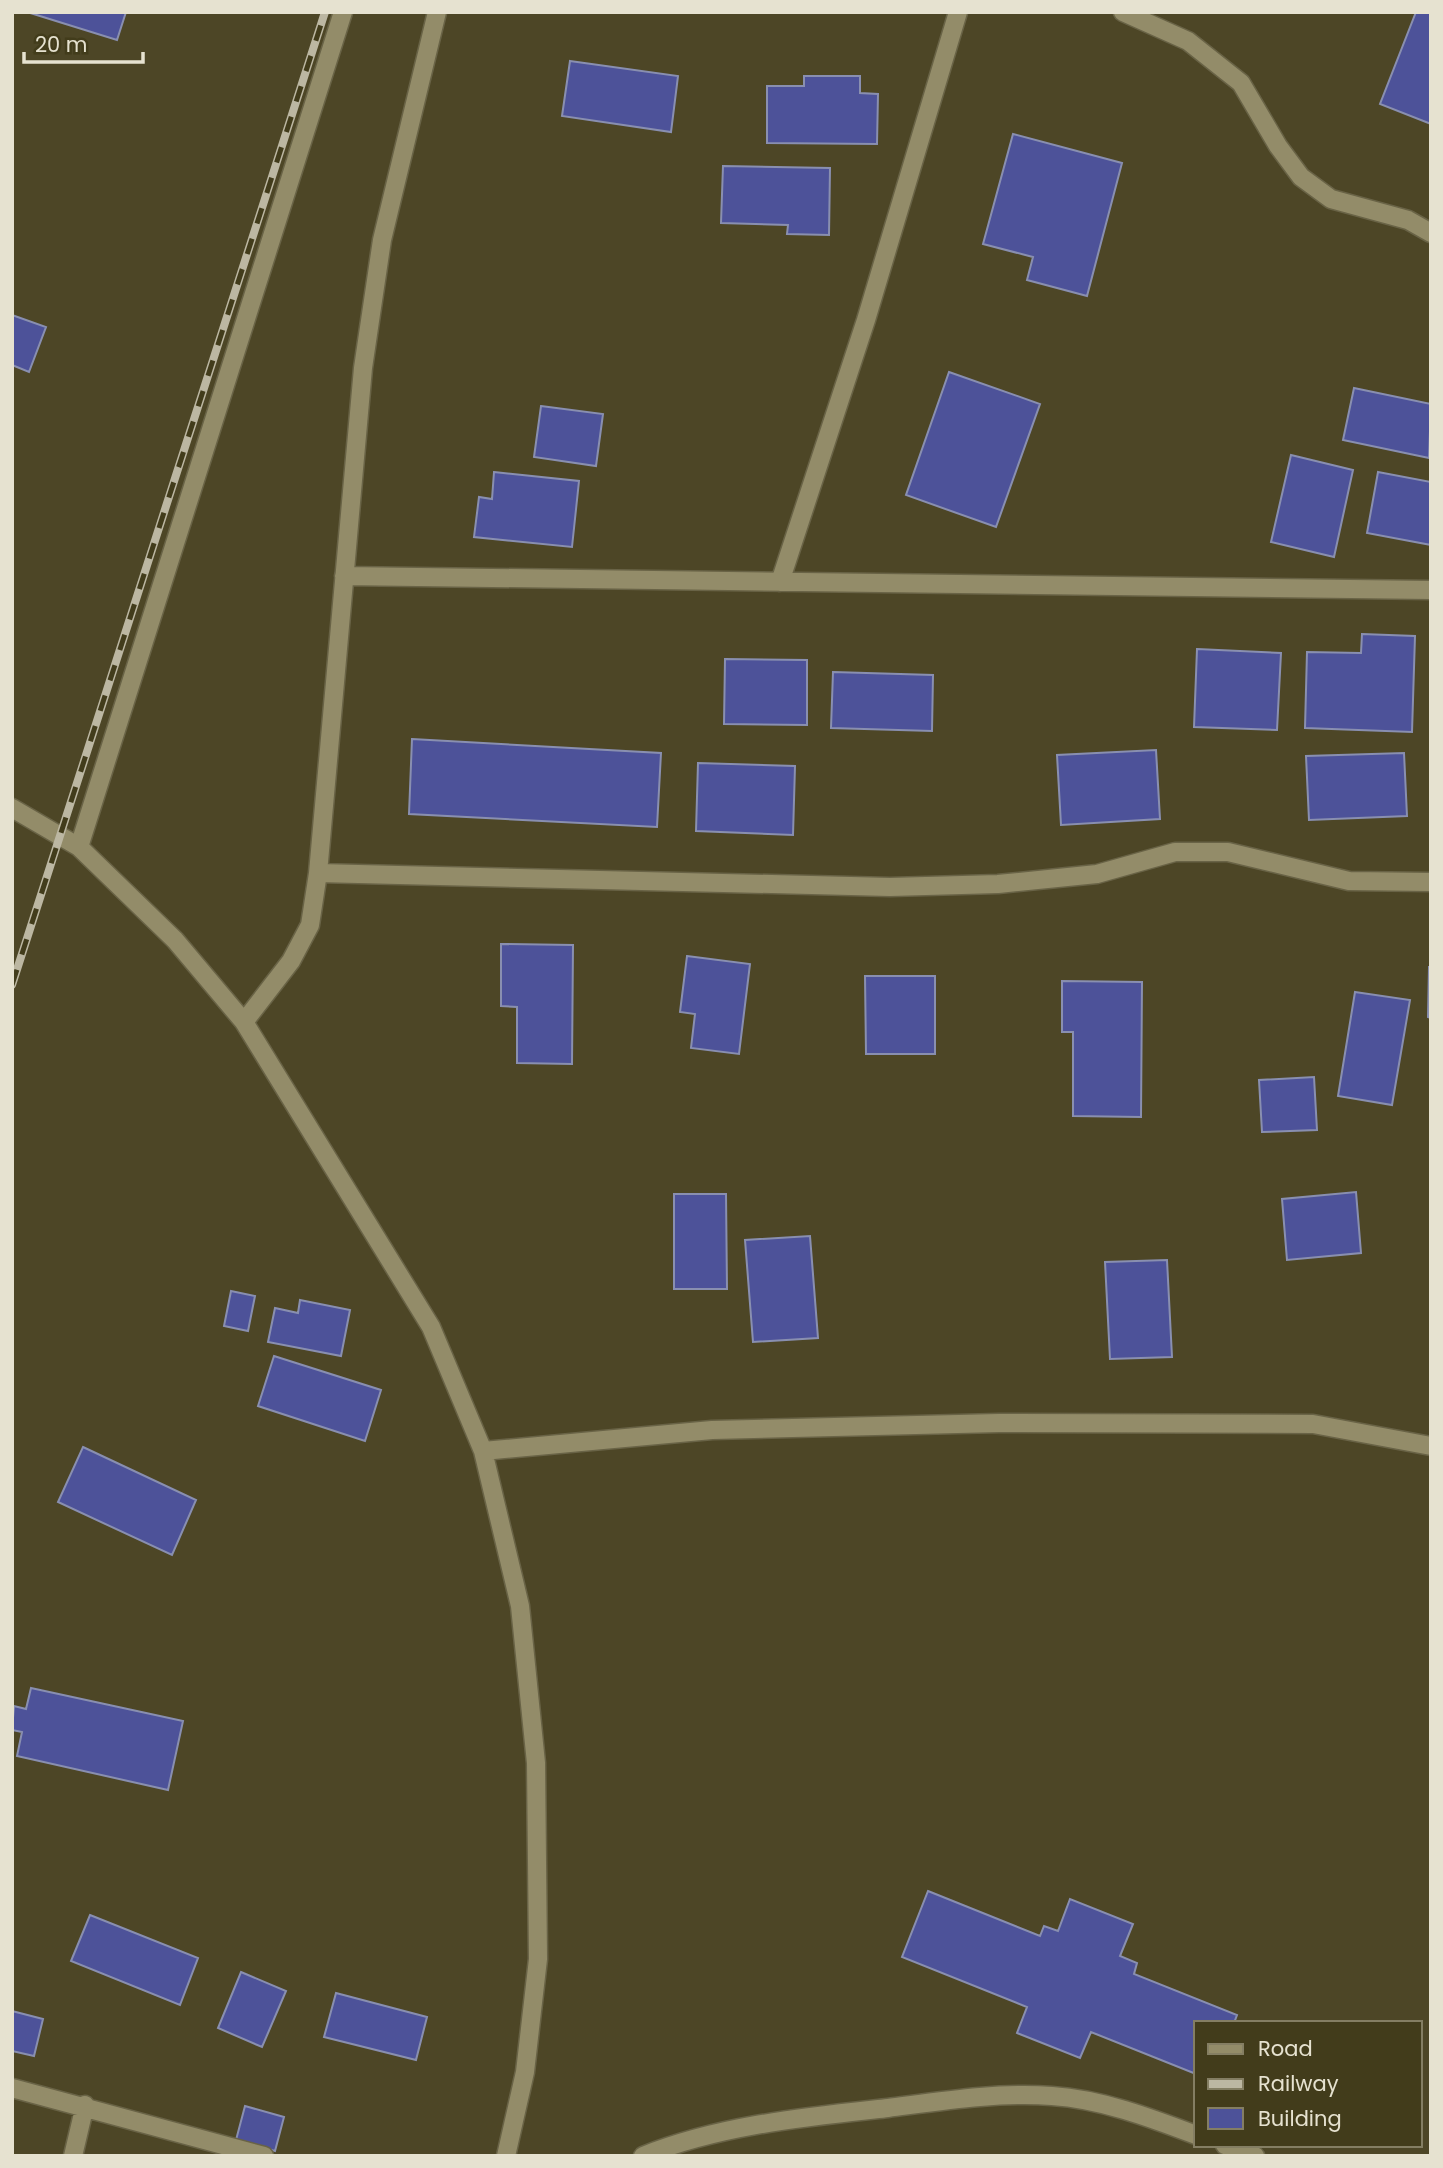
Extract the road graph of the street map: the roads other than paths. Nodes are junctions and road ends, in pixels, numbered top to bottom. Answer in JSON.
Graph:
{"nodes":[{"id":1,"x":343,"y":12,"type":"edge"},
{"id":2,"x":437,"y":12,"type":"edge"},
{"id":3,"x":958,"y":12,"type":"edge"},
{"id":4,"x":1123,"y":12,"type":"edge"},
{"id":5,"x":1431,"y":233,"type":"edge"},
{"id":6,"x":344,"y":576,"type":"junction"},
{"id":7,"x":780,"y":582,"type":"junction"},
{"id":8,"x":1431,"y":590,"type":"edge"},
{"id":9,"x":12,"y":808,"type":"edge"},
{"id":10,"x":79,"y":847,"type":"junction"},
{"id":11,"x":318,"y":873,"type":"junction"},
{"id":12,"x":1431,"y":881,"type":"edge"},
{"id":13,"x":244,"y":1022,"type":"junction"},
{"id":14,"x":1431,"y":1446,"type":"edge"},
{"id":15,"x":483,"y":1451,"type":"junction"},
{"id":16,"x":12,"y":2088,"type":"edge"},
{"id":17,"x":85,"y":2105,"type":"junction"},
{"id":18,"x":1194,"y":2134,"type":"edge"},
{"id":19,"x":1230,"y":2147,"type":"edge"},
{"id":20,"x":73,"y":2156,"type":"edge"},
{"id":21,"x":264,"y":2156,"type":"edge"},
{"id":22,"x":506,"y":2156,"type":"edge"},
{"id":23,"x":642,"y":2156,"type":"edge"},
{"id":24,"x":1255,"y":2156,"type":"edge"}],
"edges":[{"from":1,"to":10,"type":"street"},
{"from":2,"to":6,"type":"street"},
{"from":3,"to":7,"type":"street"},
{"from":4,"to":5,"type":"street"},
{"from":6,"to":7,"type":"street"},
{"from":6,"to":11,"type":"street"},
{"from":7,"to":8,"type":"street"},
{"from":9,"to":10,"type":"street"},
{"from":10,"to":13,"type":"street"},
{"from":11,"to":12,"type":"street"},
{"from":11,"to":13,"type":"street"},
{"from":13,"to":15,"type":"street"},
{"from":14,"to":15,"type":"street"},
{"from":15,"to":22,"type":"street"},
{"from":16,"to":17,"type":"street"},
{"from":17,"to":20,"type":"street"},
{"from":17,"to":21,"type":"street"},
{"from":18,"to":23,"type":"street"},
{"from":19,"to":24,"type":"street"}]}
